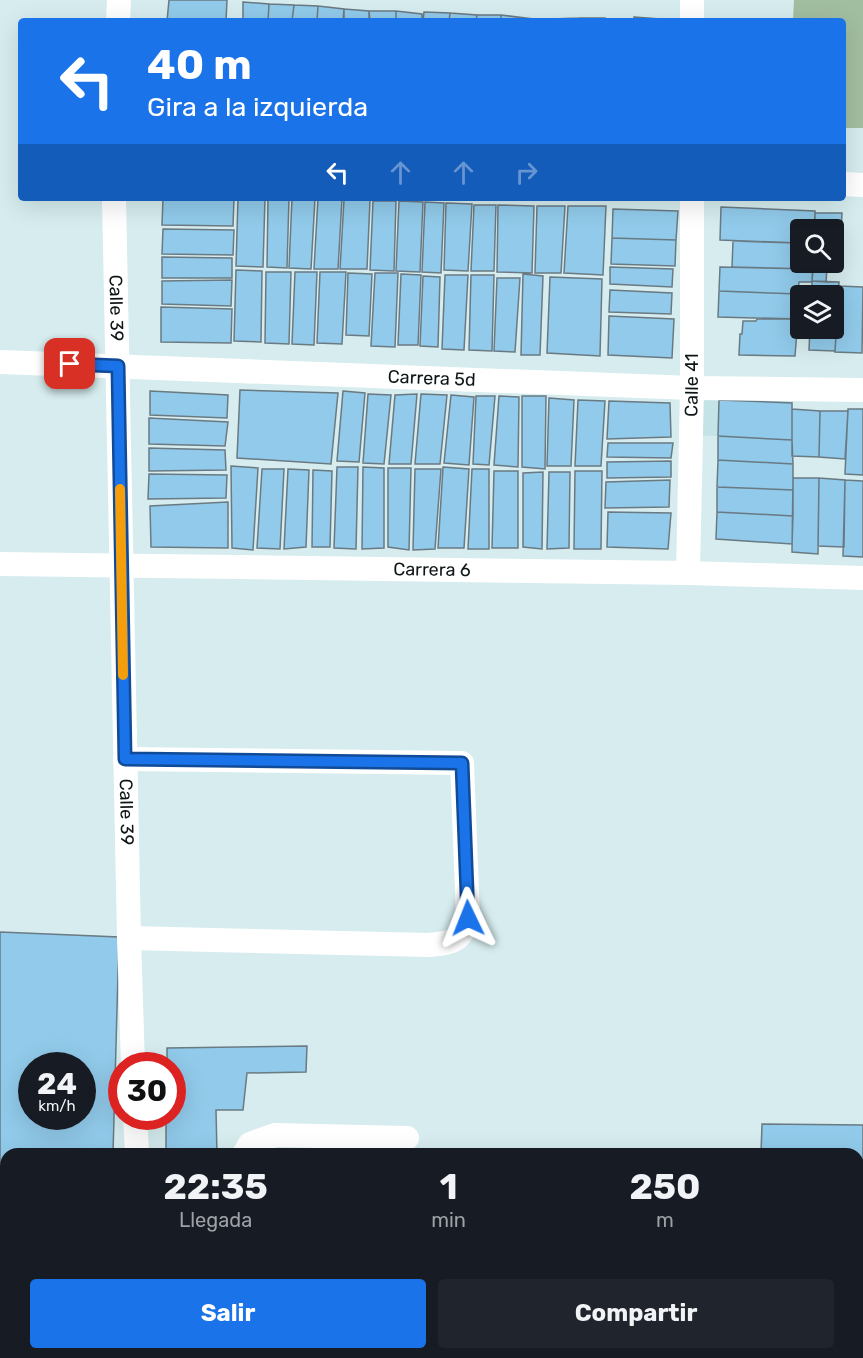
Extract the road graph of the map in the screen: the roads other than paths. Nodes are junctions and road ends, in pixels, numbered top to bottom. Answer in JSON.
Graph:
{"nodes":[{"id":1,"x":119,"y":0,"type":"edge"},
{"id":2,"x":692,"y":0,"type":"edge"},
{"id":3,"x":118,"y":18,"type":"edge"},
{"id":4,"x":692,"y":18,"type":"edge"},
{"id":5,"x":846,"y":184,"type":"edge"},
{"id":6,"x":863,"y":185,"type":"edge"},
{"id":7,"x":114,"y":201,"type":"edge"},
{"id":8,"x":692,"y":201,"type":"edge"},
{"id":9,"x":0,"y":362,"type":"edge"},
{"id":10,"x":118,"y":366,"type":"junction"},
{"id":11,"x":692,"y":388,"type":"junction"},
{"id":12,"x":863,"y":390,"type":"edge"},
{"id":13,"x":0,"y":564,"type":"edge"},
{"id":14,"x":121,"y":564,"type":"junction"},
{"id":15,"x":688,"y":573,"type":"junction"},
{"id":16,"x":863,"y":578,"type":"edge"},
{"id":17,"x":125,"y":759,"type":"junction"},
{"id":18,"x":129,"y":938,"type":"junction"},
{"id":19,"x":133,"y":1052,"type":"edge"},
{"id":20,"x":136,"y":1130,"type":"edge"},
{"id":21,"x":407,"y":1138,"type":"dead end"},
{"id":22,"x":137,"y":1148,"type":"edge"},
{"id":23,"x":248,"y":1148,"type":"edge"}],
"edges":[{"from":1,"to":3,"type":"street"},
{"from":2,"to":4,"type":"street"},
{"from":5,"to":6,"type":"street"},
{"from":7,"to":10,"type":"street","name":"Calle 39"},
{"from":8,"to":11,"type":"street","name":"Calle 41"},
{"from":9,"to":10,"type":"street","name":"Carrera 5d"},
{"from":10,"to":11,"type":"street","name":"Carrera 5d"},
{"from":10,"to":14,"type":"street","name":"Calle 39"},
{"from":11,"to":12,"type":"street","name":"Carrera 5d"},
{"from":11,"to":15,"type":"street","name":"Calle 41"},
{"from":13,"to":14,"type":"street","name":"Carrera 6"},
{"from":14,"to":15,"type":"street","name":"Carrera 6"},
{"from":14,"to":17,"type":"street","name":"Calle 39"},
{"from":15,"to":16,"type":"street","name":"Carrera 6"},
{"from":17,"to":18,"type":"street","name":"Calle 39"},
{"from":17,"to":18,"type":"street"},
{"from":18,"to":19,"type":"street","name":"Calle 39"},
{"from":20,"to":22,"type":"street"},
{"from":21,"to":23,"type":"street"}]}
